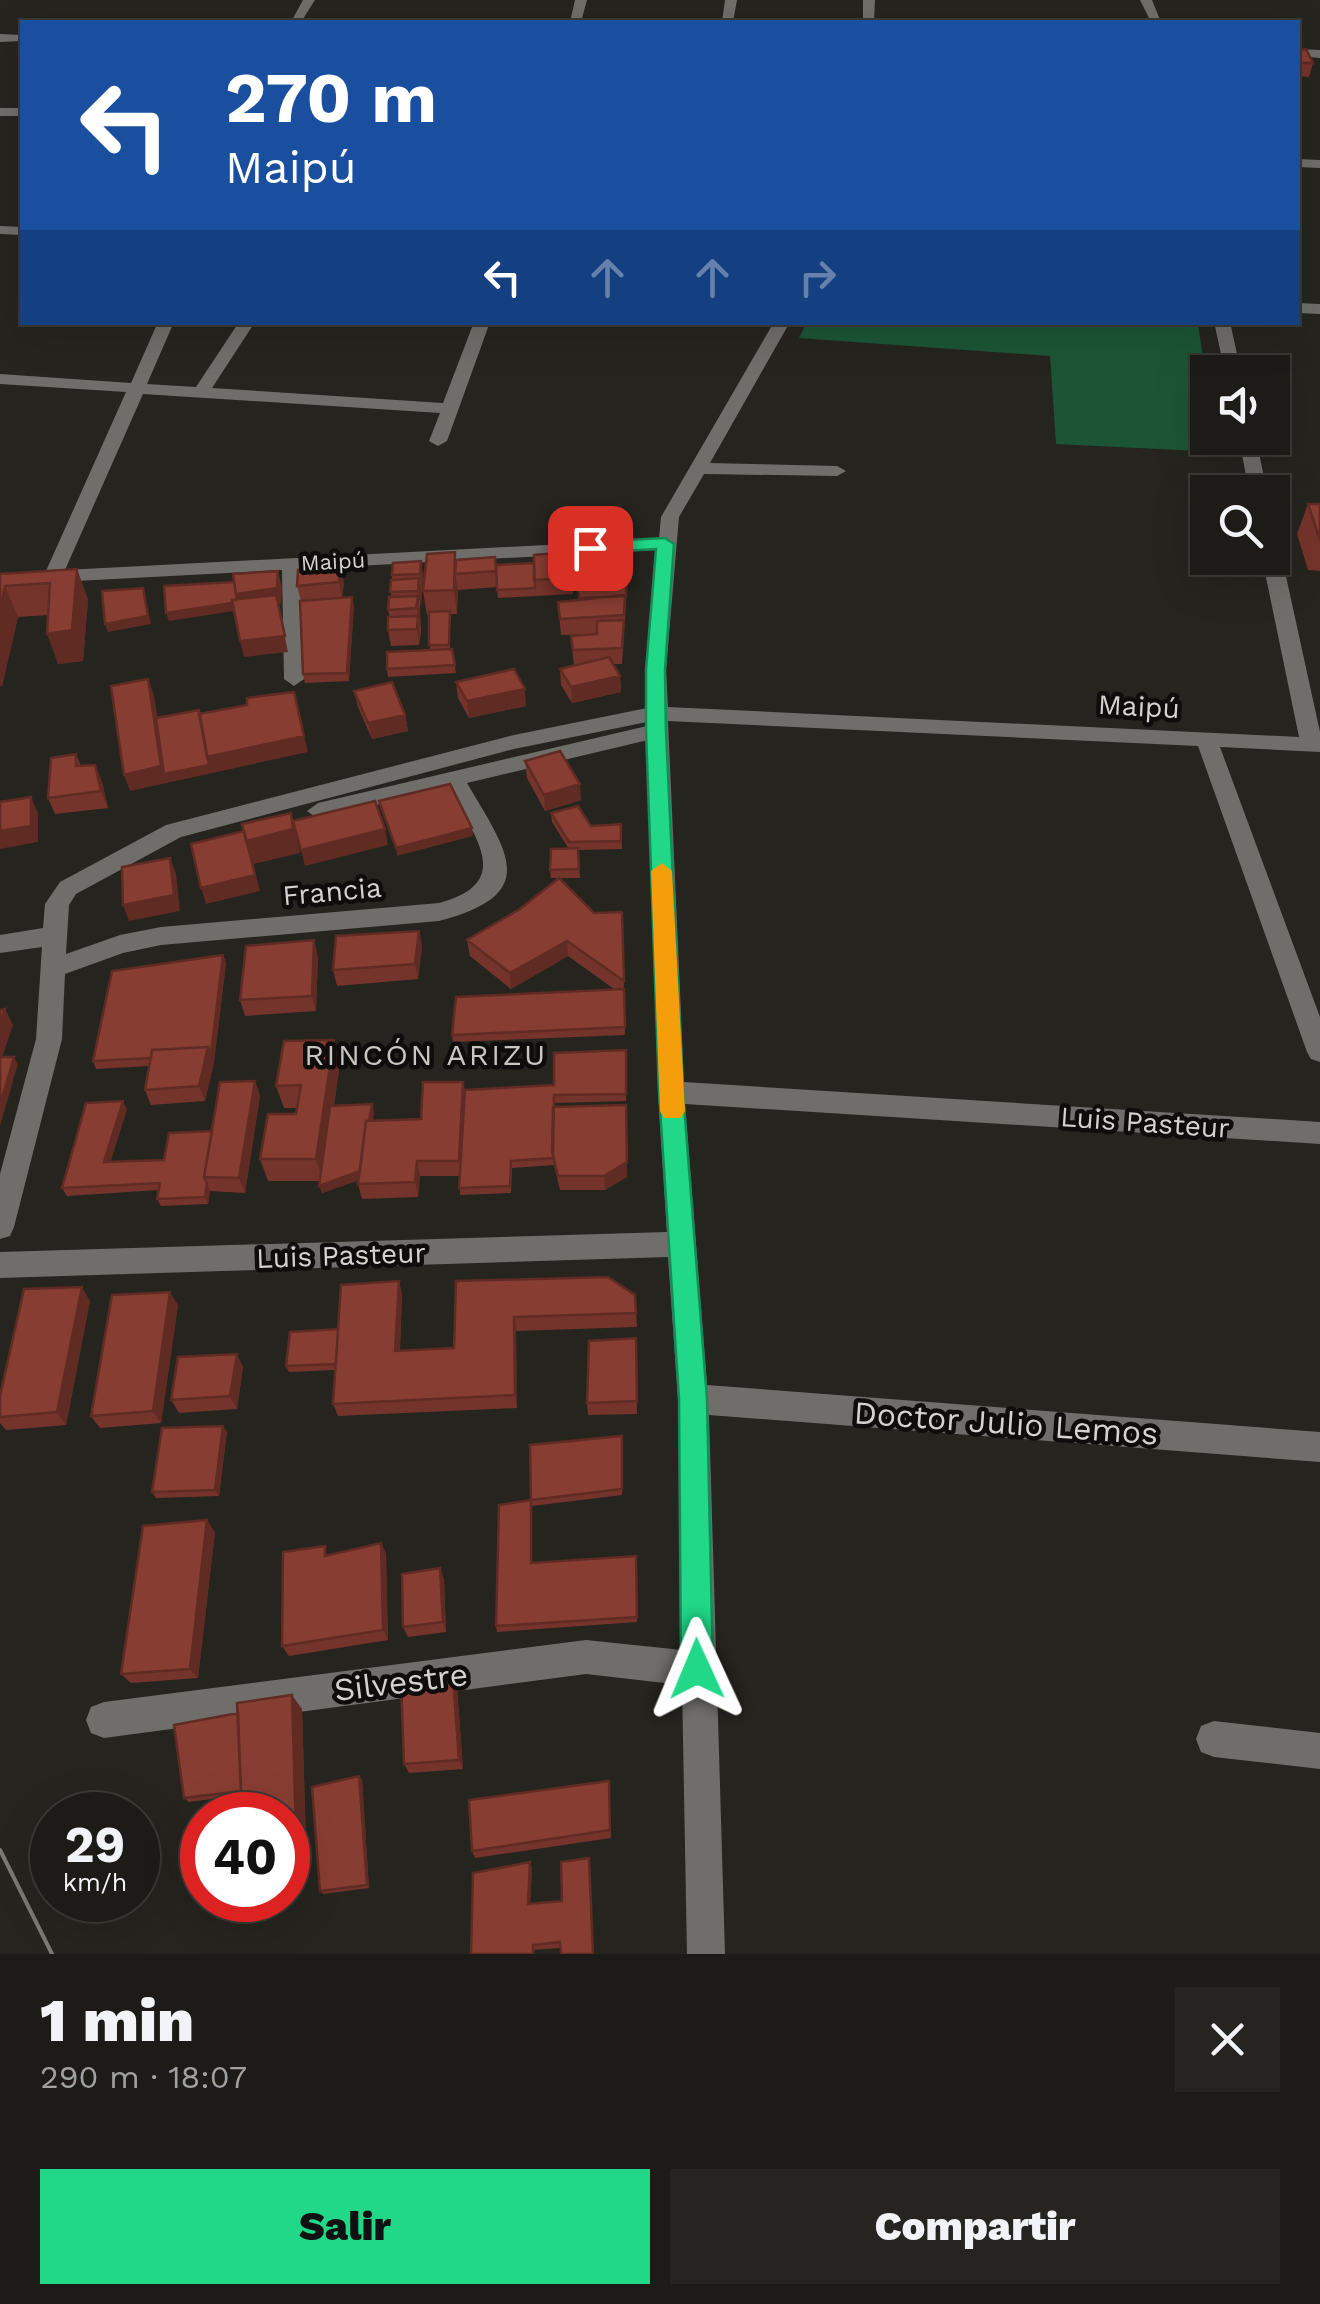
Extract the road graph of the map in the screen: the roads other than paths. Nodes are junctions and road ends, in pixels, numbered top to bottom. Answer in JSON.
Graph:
{"nodes":[{"id":1,"x":165,"y":325,"type":"edge"},
{"id":2,"x":245,"y":325,"type":"edge"},
{"id":3,"x":481,"y":325,"type":"edge"},
{"id":4,"x":780,"y":325,"type":"edge"},
{"id":5,"x":1223,"y":325,"type":"edge"},
{"id":6,"x":1229,"y":355,"type":"edge"},
{"id":7,"x":0,"y":380,"type":"edge"},
{"id":8,"x":136,"y":388,"type":"junction"},
{"id":9,"x":200,"y":392,"type":"junction"},
{"id":10,"x":450,"y":409,"type":"junction"},
{"id":11,"x":438,"y":441,"type":"dead end"},
{"id":12,"x":696,"y":468,"type":"junction"},
{"id":13,"x":836,"y":472,"type":"dead end"},
{"id":14,"x":665,"y":544,"type":"junction"},
{"id":15,"x":290,"y":563,"type":"junction"},
{"id":16,"x":1276,"y":575,"type":"edge"},
{"id":17,"x":53,"y":576,"type":"junction"},
{"id":18,"x":0,"y":578,"type":"edge"},
{"id":19,"x":294,"y":679,"type":"dead end"},
{"id":20,"x":656,"y":722,"type":"junction"},
{"id":21,"x":1206,"y":739,"type":"junction"},
{"id":22,"x":1316,"y":745,"type":"edge"},
{"id":23,"x":454,"y":778,"type":"junction"},
{"id":24,"x":142,"y":848,"type":"junction"},
{"id":25,"x":52,"y":936,"type":"junction"},
{"id":26,"x":0,"y":944,"type":"edge"},
{"id":27,"x":53,"y":969,"type":"junction"},
{"id":28,"x":1320,"y":1052,"type":"edge"},
{"id":29,"x":671,"y":1092,"type":"junction"},
{"id":30,"x":1320,"y":1133,"type":"edge"},
{"id":31,"x":0,"y":1227,"type":"edge"},
{"id":32,"x":681,"y":1244,"type":"junction"},
{"id":33,"x":0,"y":1265,"type":"edge"},
{"id":34,"x":693,"y":1399,"type":"junction"},
{"id":35,"x":1320,"y":1446,"type":"edge"},
{"id":36,"x":697,"y":1669,"type":"junction"},
{"id":37,"x":104,"y":1720,"type":"dead end"},
{"id":38,"x":1214,"y":1738,"type":"dead end"},
{"id":39,"x":1320,"y":1751,"type":"edge"},
{"id":40,"x":706,"y":1954,"type":"edge"}],
"edges":[{"from":1,"to":8,"type":"street"},
{"from":2,"to":9,"type":"street"},
{"from":3,"to":10,"type":"street"},
{"from":4,"to":12,"type":"street"},
{"from":5,"to":6,"type":"street"},
{"from":7,"to":8,"type":"street"},
{"from":8,"to":9,"type":"street"},
{"from":8,"to":17,"type":"street"},
{"from":9,"to":10,"type":"street"},
{"from":10,"to":11,"type":"street"},
{"from":12,"to":13,"type":"street"},
{"from":12,"to":14,"type":"street"},
{"from":14,"to":15,"type":"street","name":"Maipú"},
{"from":14,"to":20,"type":"street"},
{"from":15,"to":17,"type":"street","name":"Maipú"},
{"from":15,"to":19,"type":"street"},
{"from":16,"to":22,"type":"street"},
{"from":17,"to":18,"type":"street","name":"Maipú"},
{"from":20,"to":21,"type":"street","name":"Maipú"},
{"from":20,"to":23,"type":"street"},
{"from":20,"to":24,"type":"street"},
{"from":20,"to":29,"type":"street"},
{"from":21,"to":22,"type":"street","name":"Maipú"},
{"from":21,"to":28,"type":"street"},
{"from":23,"to":24,"type":"street"},
{"from":23,"to":27,"type":"street","name":"Francia"},
{"from":24,"to":25,"type":"street"},
{"from":25,"to":26,"type":"street"},
{"from":25,"to":27,"type":"street"},
{"from":27,"to":31,"type":"street"},
{"from":29,"to":30,"type":"street","name":"Luis Pasteur"},
{"from":29,"to":32,"type":"street"},
{"from":32,"to":33,"type":"street","name":"Luis Pasteur"},
{"from":32,"to":34,"type":"street"},
{"from":34,"to":35,"type":"street","name":"Doctor Julio Lemos"},
{"from":34,"to":36,"type":"street"},
{"from":36,"to":37,"type":"street","name":"Silvestre"},
{"from":36,"to":40,"type":"street"},
{"from":38,"to":39,"type":"street"}]}
